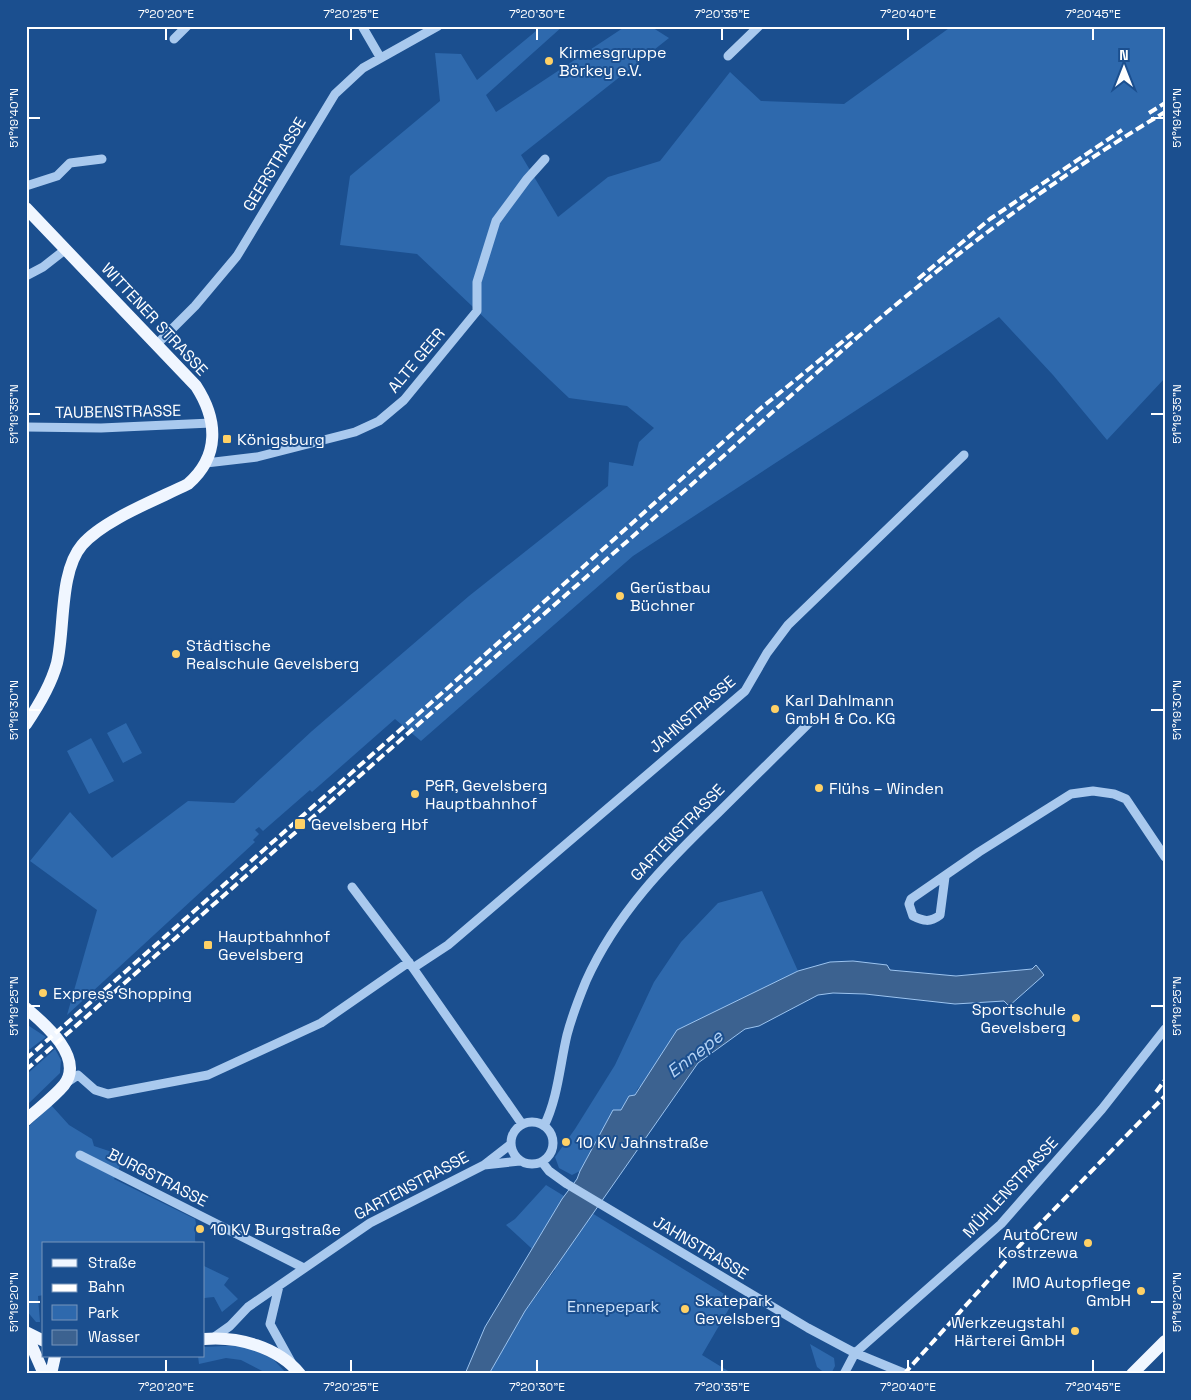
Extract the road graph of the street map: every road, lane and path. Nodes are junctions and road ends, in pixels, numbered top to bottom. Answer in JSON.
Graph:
{"nodes":[{"id":1,"x":187,"y":26,"type":"edge"},
{"id":2,"x":362,"y":26,"type":"edge"},
{"id":3,"x":438,"y":26,"type":"edge"},
{"id":4,"x":759,"y":26,"type":"edge"},
{"id":5,"x":174,"y":39,"type":"dead end"},
{"id":6,"x":728,"y":56,"type":"dead end"},
{"id":7,"x":380,"y":57,"type":"junction"},
{"id":8,"x":545,"y":158,"type":"dead end"},
{"id":9,"x":102,"y":159,"type":"dead end"},
{"id":10,"x":26,"y":186,"type":"edge"},
{"id":11,"x":26,"y":208,"type":"edge"},
{"id":12,"x":66,"y":249,"type":"junction"},
{"id":13,"x":26,"y":276,"type":"edge"},
{"id":14,"x":157,"y":344,"type":"junction"},
{"id":15,"x":211,"y":423,"type":"junction"},
{"id":16,"x":26,"y":427,"type":"edge"},
{"id":17,"x":964,"y":455,"type":"dead end"},
{"id":18,"x":206,"y":463,"type":"junction"},
{"id":19,"x":812,"y":720,"type":"dead end"},
{"id":20,"x":26,"y":724,"type":"edge"},
{"id":21,"x":1165,"y":857,"type":"edge"},
{"id":22,"x":945,"y":877,"type":"junction"},
{"id":23,"x":352,"y":887,"type":"dead end"},
{"id":24,"x":411,"y":965,"type":"junction"},
{"id":25,"x":26,"y":1008,"type":"edge"},
{"id":26,"x":26,"y":1018,"type":"edge"},
{"id":27,"x":46,"y":1028,"type":"junction"},
{"id":28,"x":1165,"y":1029,"type":"edge"},
{"id":29,"x":64,"y":1084,"type":"junction"},
{"id":30,"x":26,"y":1120,"type":"edge"},
{"id":31,"x":522,"y":1124,"type":"junction"},
{"id":32,"x":544,"y":1126,"type":"junction"},
{"id":33,"x":510,"y":1144,"type":"junction"},
{"id":34,"x":80,"y":1155,"type":"dead end"},
{"id":35,"x":520,"y":1161,"type":"junction"},
{"id":36,"x":542,"y":1162,"type":"junction"},
{"id":37,"x":484,"y":1165,"type":"junction"},
{"id":38,"x":302,"y":1267,"type":"junction"},
{"id":39,"x":279,"y":1286,"type":"junction"},
{"id":40,"x":26,"y":1332,"type":"edge"},
{"id":41,"x":208,"y":1338,"type":"edge"},
{"id":42,"x":42,"y":1340,"type":"edge"},
{"id":43,"x":1165,"y":1341,"type":"edge"},
{"id":44,"x":855,"y":1353,"type":"junction"},
{"id":45,"x":55,"y":1358,"type":"edge"},
{"id":46,"x":296,"y":1369,"type":"edge"},
{"id":47,"x":44,"y":1374,"type":"edge"},
{"id":48,"x":51,"y":1374,"type":"edge"},
{"id":49,"x":844,"y":1374,"type":"edge"},
{"id":50,"x":906,"y":1374,"type":"edge"},
{"id":51,"x":1132,"y":1374,"type":"edge"}],
"edges":[{"from":1,"to":5,"type":"street"},
{"from":2,"to":7,"type":"street"},
{"from":3,"to":7,"type":"street","name":"GEERSTRASSE"},
{"from":4,"to":6,"type":"street"},
{"from":7,"to":14,"type":"street","name":"GEERSTRASSE"},
{"from":8,"to":18,"type":"street","name":"ALTE GEER"},
{"from":9,"to":10,"type":"street"},
{"from":11,"to":12,"type":"main road","name":"WITTENER STRASSE"},
{"from":12,"to":13,"type":"street"},
{"from":12,"to":14,"type":"main road","name":"WITTENER STRASSE"},
{"from":14,"to":15,"type":"main road","name":"WITTENER STRASSE"},
{"from":15,"to":16,"type":"street","name":"TAUBENSTRASSE"},
{"from":15,"to":18,"type":"main road","name":"WITTENER STRASSE"},
{"from":17,"to":24,"type":"street","name":"JAHNSTRASSE"},
{"from":18,"to":20,"type":"main road","name":"WITTENER STRASSE"},
{"from":19,"to":32,"type":"street","name":"GARTENSTRASSE"},
{"from":21,"to":22,"type":"street"},
{"from":22,"to":22,"type":"street"},
{"from":23,"to":24,"type":"street"},
{"from":24,"to":29,"type":"street","name":"JAHNSTRASSE"},
{"from":24,"to":31,"type":"street"},
{"from":25,"to":27,"type":"main road"},
{"from":26,"to":27,"type":"main road"},
{"from":27,"to":29,"type":"main road"},
{"from":28,"to":44,"type":"street","name":"MÜHLENSTRASSE"},
{"from":29,"to":30,"type":"main road"},
{"from":31,"to":32,"type":"street"},
{"from":31,"to":33,"type":"street"},
{"from":32,"to":36,"type":"street"},
{"from":33,"to":35,"type":"street"},
{"from":33,"to":37,"type":"street","name":"GARTENSTRASSE"},
{"from":34,"to":38,"type":"street","name":"BURGSTRASSE"},
{"from":35,"to":36,"type":"street"},
{"from":35,"to":37,"type":"street","name":"GARTENSTRASSE"},
{"from":36,"to":44,"type":"street","name":"JAHNSTRASSE"},
{"from":37,"to":38,"type":"street","name":"GARTENSTRASSE"},
{"from":38,"to":39,"type":"street","name":"GARTENSTRASSE"},
{"from":39,"to":41,"type":"street","name":"GARTENSTRASSE"},
{"from":39,"to":46,"type":"street"},
{"from":40,"to":42,"type":"main road"},
{"from":40,"to":47,"type":"main road"},
{"from":41,"to":46,"type":"main road"},
{"from":43,"to":51,"type":"main road"},
{"from":44,"to":49,"type":"street","name":"MÜHLENSTRASSE"},
{"from":44,"to":50,"type":"street","name":"JAHNSTRASSE"},
{"from":45,"to":48,"type":"main road"}]}
